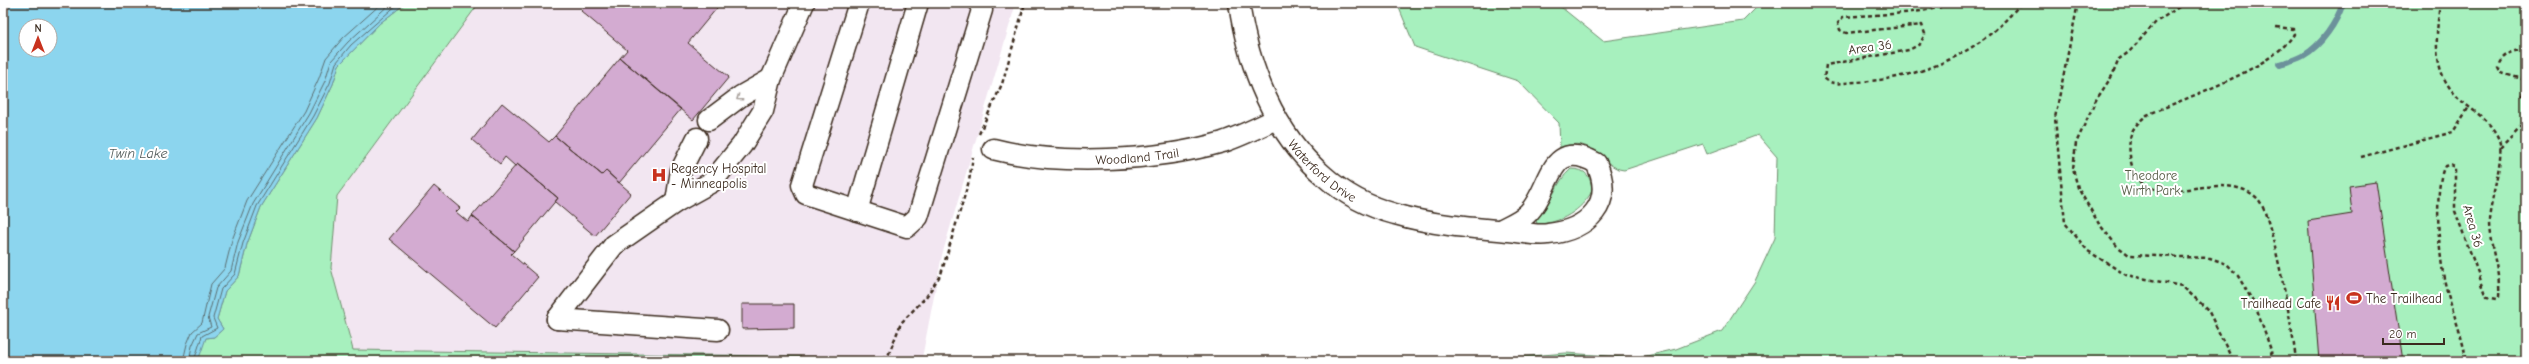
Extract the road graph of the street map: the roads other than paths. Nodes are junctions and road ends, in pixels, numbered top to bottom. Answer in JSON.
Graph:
{"nodes":[{"id":1,"x":804,"y":3,"type":"edge"},
{"id":2,"x":859,"y":3,"type":"edge"},
{"id":3,"x":918,"y":3,"type":"edge"},
{"id":4,"x":978,"y":3,"type":"edge"},
{"id":5,"x":1240,"y":3,"type":"edge"},
{"id":6,"x":771,"y":78,"type":"junction"},
{"id":7,"x":1276,"y":119,"type":"junction"},
{"id":8,"x":709,"y":120,"type":"dead end"},
{"id":9,"x":697,"y":138,"type":"dead end"},
{"id":10,"x":982,"y":146,"type":"road end"},
{"id":11,"x":676,"y":202,"type":"junction"},
{"id":12,"x":857,"y":211,"type":"junction"},
{"id":13,"x":1500,"y":230,"type":"junction"},
{"id":14,"x":718,"y":330,"type":"dead end"}],
"edges":[{"from":1,"to":6,"type":"street"},
{"from":2,"to":12,"type":"street"},
{"from":3,"to":12,"type":"street"},
{"from":4,"to":12,"type":"street"},
{"from":5,"to":7,"type":"street","name":"Waterford Drive"},
{"from":6,"to":8,"type":"street","one_way":true},
{"from":6,"to":11,"type":"street"},
{"from":7,"to":10,"type":"street","name":"Woodland Trail"},
{"from":7,"to":13,"type":"street","name":"Waterford Drive"},
{"from":9,"to":11,"type":"street"},
{"from":11,"to":14,"type":"street"},
{"from":13,"to":13,"type":"street","name":"Waterford Drive"}]}
